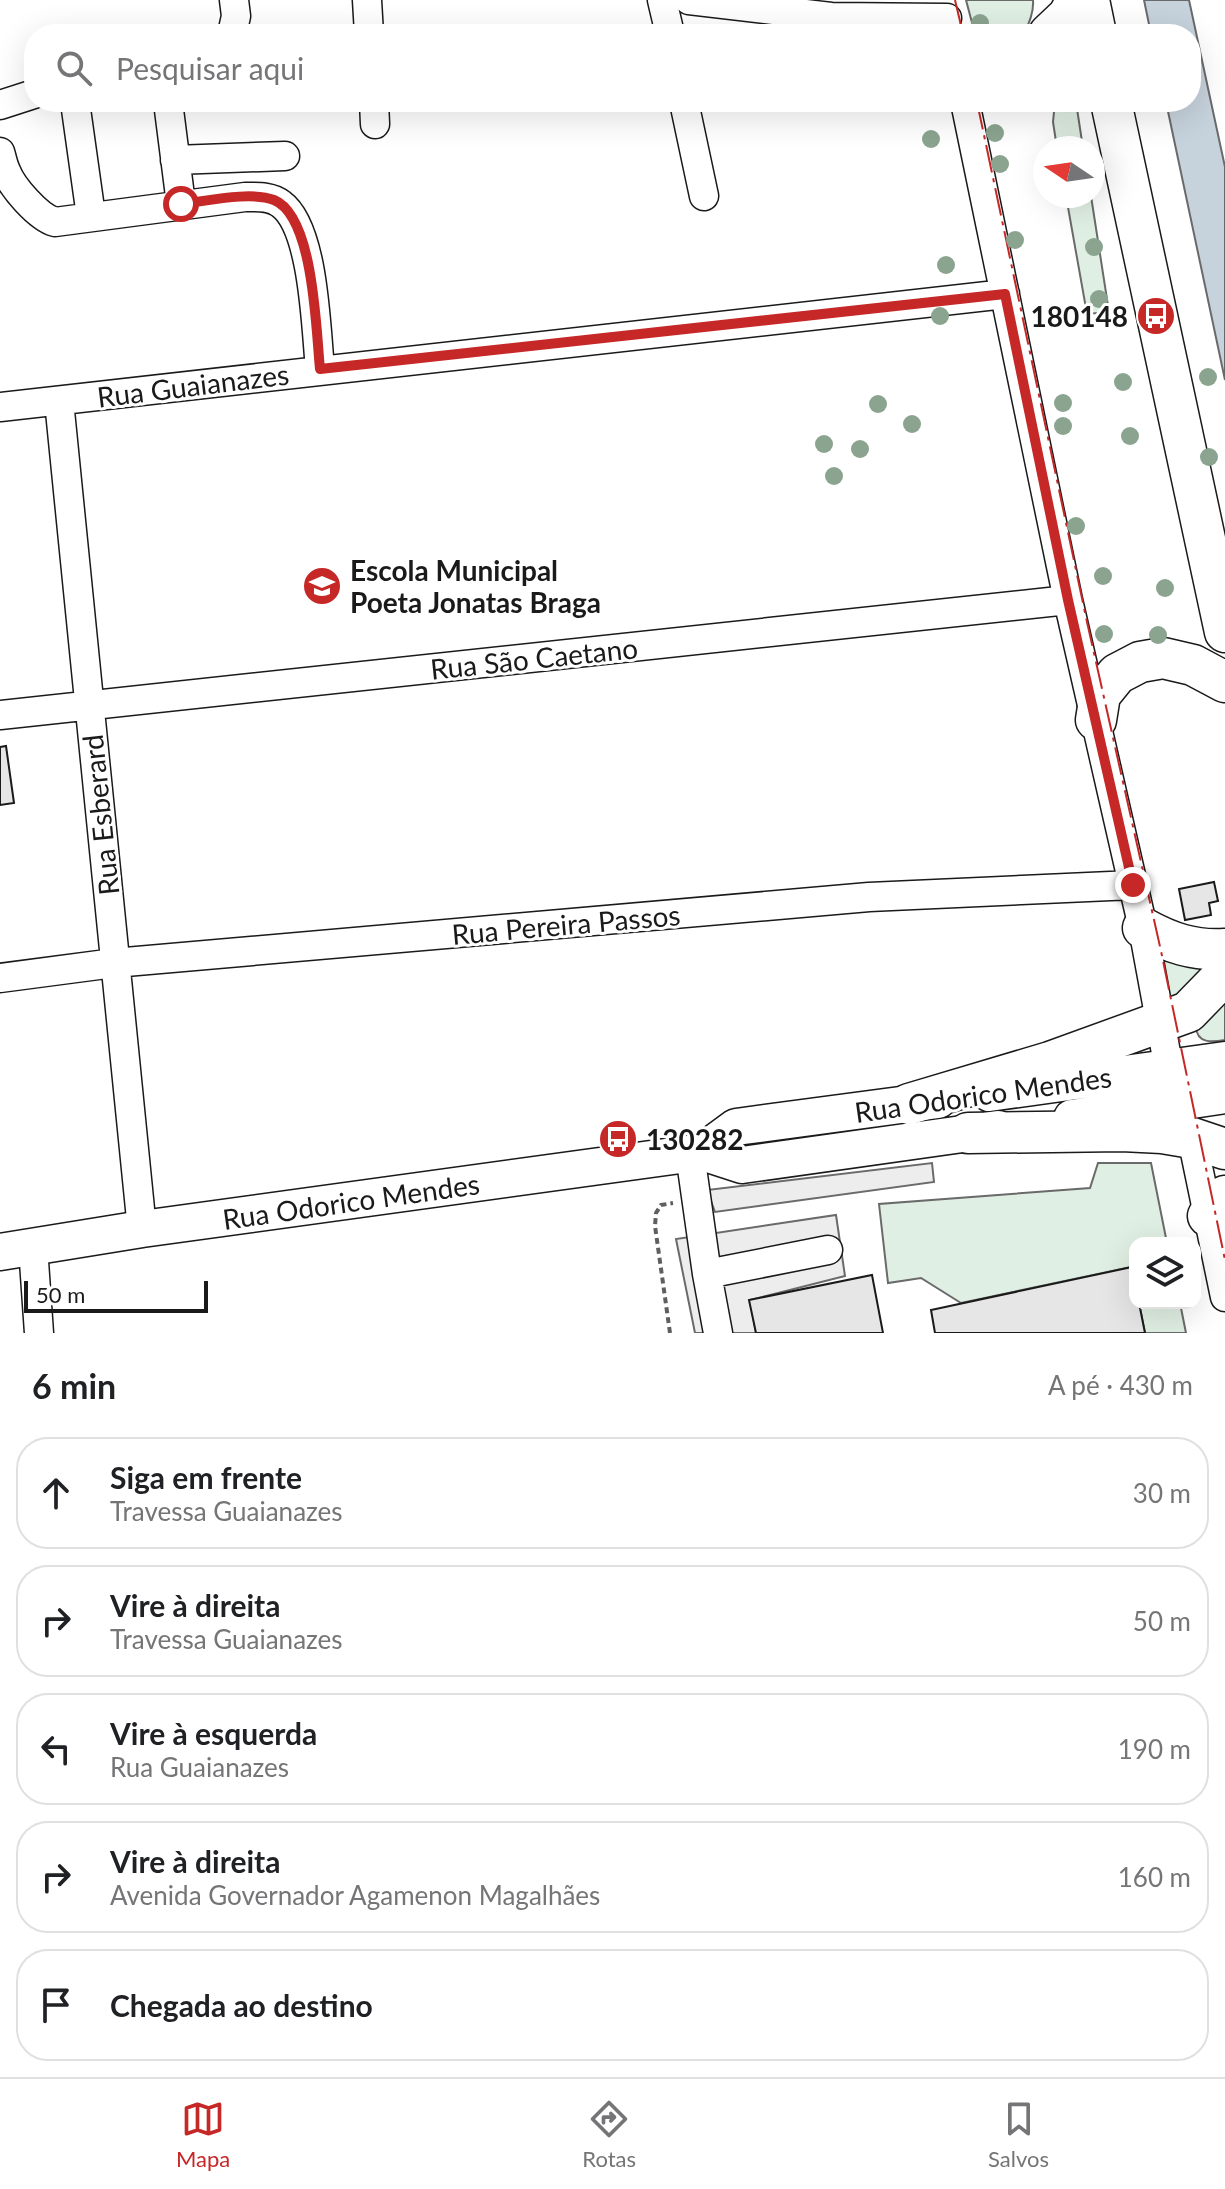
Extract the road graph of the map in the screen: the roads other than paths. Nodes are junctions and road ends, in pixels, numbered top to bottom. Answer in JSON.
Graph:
{"nodes":[{"id":1,"x":234,"y":0,"type":"edge"},
{"id":2,"x":367,"y":0,"type":"edge"},
{"id":3,"x":662,"y":0,"type":"edge"},
{"id":4,"x":689,"y":0,"type":"edge"},
{"id":5,"x":1077,"y":0,"type":"edge"},
{"id":6,"x":1089,"y":0,"type":"edge"},
{"id":7,"x":829,"y":8,"type":"edge"},
{"id":8,"x":947,"y":17,"type":"edge"},
{"id":9,"x":235,"y":24,"type":"edge"},
{"id":10,"x":368,"y":24,"type":"edge"},
{"id":11,"x":668,"y":24,"type":"edge"},
{"id":12,"x":1060,"y":24,"type":"edge"},
{"id":13,"x":1094,"y":24,"type":"edge"},
{"id":14,"x":24,"y":97,"type":"edge"},
{"id":15,"x":0,"y":105,"type":"edge"},
{"id":16,"x":76,"y":112,"type":"edge"},
{"id":17,"x":169,"y":112,"type":"edge"},
{"id":18,"x":686,"y":112,"type":"edge"},
{"id":19,"x":967,"y":112,"type":"edge"},
{"id":20,"x":1113,"y":112,"type":"edge"},
{"id":21,"x":0,"y":152,"type":"edge"},
{"id":22,"x":285,"y":156,"type":"dead end"},
{"id":23,"x":175,"y":160,"type":"junction"},
{"id":24,"x":704,"y":196,"type":"dead end"},
{"id":25,"x":181,"y":204,"type":"junction"},
{"id":26,"x":91,"y":216,"type":"junction"},
{"id":27,"x":1005,"y":294,"type":"junction"},
{"id":28,"x":320,"y":369,"type":"junction"},
{"id":29,"x":59,"y":401,"type":"junction"},
{"id":30,"x":0,"y":407,"type":"edge"},
{"id":31,"x":1068,"y":600,"type":"junction"},
{"id":32,"x":1225,"y":632,"type":"edge"},
{"id":33,"x":1225,"y":682,"type":"edge"},
{"id":34,"x":89,"y":706,"type":"junction"},
{"id":35,"x":0,"y":715,"type":"edge"},
{"id":36,"x":1096,"y":720,"type":"junction"},
{"id":37,"x":1133,"y":885,"type":"junction"},
{"id":38,"x":1143,"y":928,"type":"junction"},
{"id":39,"x":1225,"y":949,"type":"edge"},
{"id":40,"x":114,"y":963,"type":"junction"},
{"id":41,"x":1225,"y":974,"type":"edge"},
{"id":42,"x":0,"y":978,"type":"edge"},
{"id":43,"x":1160,"y":1023,"type":"junction"},
{"id":44,"x":1225,"y":1060,"type":"edge"},
{"id":45,"x":1169,"y":1069,"type":"junction"},
{"id":46,"x":1225,"y":1095,"type":"edge"},
{"id":47,"x":909,"y":1104,"type":"junction"},
{"id":48,"x":968,"y":1133,"type":"junction"},
{"id":49,"x":1209,"y":1144,"type":"edge"},
{"id":50,"x":696,"y":1153,"type":"junction"},
{"id":51,"x":1217,"y":1206,"type":"edge"},
{"id":52,"x":142,"y":1229,"type":"junction"},
{"id":53,"x":16,"y":1250,"type":"edge"},
{"id":54,"x":828,"y":1250,"type":"dead end"},
{"id":55,"x":707,"y":1274,"type":"junction"},
{"id":56,"x":1225,"y":1297,"type":"edge"},
{"id":57,"x":39,"y":1333,"type":"edge"},
{"id":58,"x":718,"y":1333,"type":"edge"}],
"edges":[{"from":1,"to":9,"type":"street"},
{"from":2,"to":10,"type":"street"},
{"from":3,"to":11,"type":"street"},
{"from":4,"to":7,"type":"street"},
{"from":5,"to":12,"type":"highway"},
{"from":6,"to":13,"type":"highway"},
{"from":7,"to":8,"type":"street"},
{"from":14,"to":15,"type":"street"},
{"from":16,"to":26,"type":"street"},
{"from":17,"to":23,"type":"street"},
{"from":18,"to":24,"type":"street"},
{"from":19,"to":27,"type":"street"},
{"from":20,"to":32,"type":"highway"},
{"from":21,"to":26,"type":"street"},
{"from":22,"to":23,"type":"street"},
{"from":23,"to":25,"type":"street"},
{"from":25,"to":26,"type":"street"},
{"from":25,"to":28,"type":"street"},
{"from":27,"to":28,"type":"street","name":"Rua Guaianazes"},
{"from":27,"to":31,"type":"street"},
{"from":28,"to":29,"type":"street","name":"Rua Guaianazes"},
{"from":29,"to":30,"type":"street","name":"Rua Guaianazes"},
{"from":29,"to":34,"type":"street","name":"Rua Esberard"},
{"from":31,"to":34,"type":"street","name":"Rua São Caetano"},
{"from":31,"to":36,"type":"street"},
{"from":33,"to":36,"type":"highway"},
{"from":34,"to":35,"type":"street","name":"Rua São Caetano"},
{"from":34,"to":40,"type":"street","name":"Rua Esberard"},
{"from":36,"to":37,"type":"street"},
{"from":37,"to":38,"type":"street"},
{"from":37,"to":40,"type":"street","name":"Rua Pereira Passos"},
{"from":38,"to":39,"type":"highway"},
{"from":38,"to":43,"type":"street"},
{"from":40,"to":42,"type":"street","name":"Rua Pereira Passos"},
{"from":40,"to":52,"type":"street","name":"Rua Esberard"},
{"from":41,"to":43,"type":"highway"},
{"from":43,"to":45,"type":"street"},
{"from":43,"to":47,"type":"highway"},
{"from":44,"to":45,"type":"main road","name":"Rua Odorico Mendes"},
{"from":45,"to":47,"type":"main road","name":"Rua Odorico Mendes"},
{"from":46,"to":48,"type":"main road","name":"Rua Odorico Mendes"},
{"from":47,"to":50,"type":"main road","name":"Rua Odorico Mendes"},
{"from":48,"to":49,"type":"highway"},
{"from":48,"to":50,"type":"main road","name":"Rua Odorico Mendes"},
{"from":49,"to":51,"type":"street"},
{"from":50,"to":52,"type":"main road","name":"Rua Odorico Mendes"},
{"from":50,"to":55,"type":"street"},
{"from":51,"to":56,"type":"street"},
{"from":52,"to":53,"type":"main road","name":"Rua Odorico Mendes"},
{"from":53,"to":57,"type":"street"},
{"from":54,"to":55,"type":"street"},
{"from":55,"to":58,"type":"street"}]}
